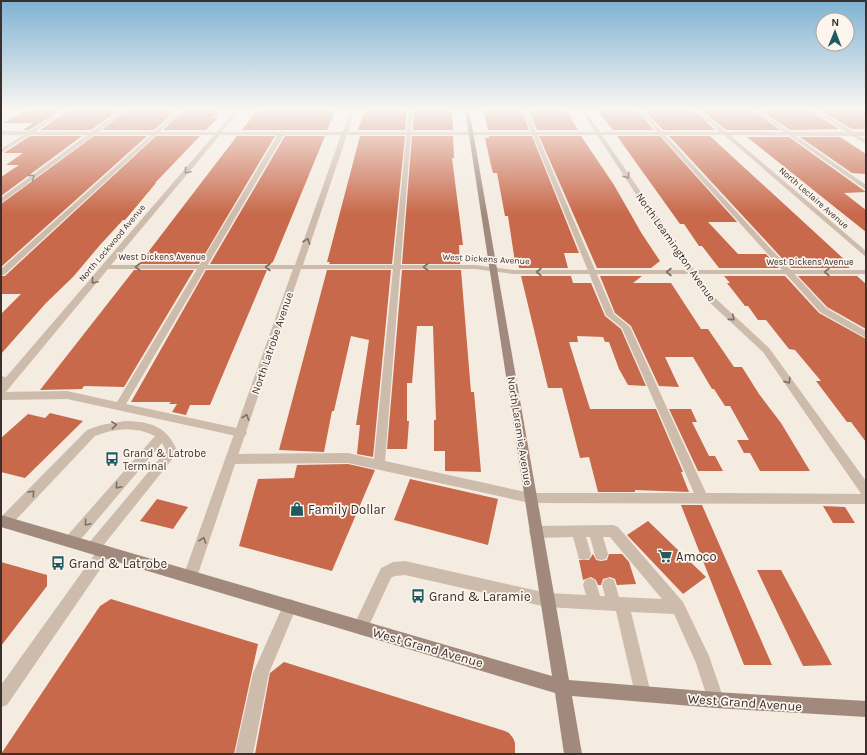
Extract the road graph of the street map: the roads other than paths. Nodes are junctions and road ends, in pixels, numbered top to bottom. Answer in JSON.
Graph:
{"nodes":[{"id":1,"x":12,"y":144,"type":"edge"},
{"id":2,"x":77,"y":144,"type":"edge"},
{"id":3,"x":143,"y":144,"type":"edge"},
{"id":4,"x":209,"y":144,"type":"edge"},
{"id":5,"x":275,"y":144,"type":"edge"},
{"id":6,"x":340,"y":144,"type":"edge"},
{"id":7,"x":407,"y":144,"type":"edge"},
{"id":8,"x":473,"y":144,"type":"edge"},
{"id":9,"x":539,"y":144,"type":"edge"},
{"id":10,"x":606,"y":144,"type":"edge"},
{"id":11,"x":671,"y":144,"type":"edge"},
{"id":12,"x":736,"y":144,"type":"edge"},
{"id":13,"x":804,"y":144,"type":"edge"},
{"id":14,"x":1,"y":151,"type":"edge"},
{"id":15,"x":866,"y":188,"type":"edge"},
{"id":16,"x":1,"y":201,"type":"edge"},
{"id":17,"x":866,"y":255,"type":"edge"},
{"id":18,"x":106,"y":267,"type":"junction"},
{"id":19,"x":204,"y":267,"type":"junction"},
{"id":20,"x":298,"y":267,"type":"junction"},
{"id":21,"x":397,"y":267,"type":"junction"},
{"id":22,"x":493,"y":270,"type":"junction"},
{"id":23,"x":592,"y":272,"type":"junction"},
{"id":24,"x":691,"y":272,"type":"junction"},
{"id":25,"x":789,"y":272,"type":"junction"},
{"id":26,"x":866,"y":272,"type":"edge"},
{"id":27,"x":1,"y":273,"type":"edge"},
{"id":28,"x":866,"y":335,"type":"edge"},
{"id":29,"x":5,"y":380,"type":"edge"},
{"id":30,"x":1,"y":390,"type":"edge"},
{"id":31,"x":1,"y":396,"type":"edge"},
{"id":32,"x":120,"y":406,"type":"junction"},
{"id":33,"x":241,"y":432,"type":"junction"},
{"id":34,"x":162,"y":435,"type":"junction"},
{"id":35,"x":231,"y":459,"type":"junction"},
{"id":36,"x":379,"y":464,"type":"junction"},
{"id":37,"x":866,"y":491,"type":"edge"},
{"id":38,"x":530,"y":498,"type":"junction"},
{"id":39,"x":702,"y":498,"type":"junction"},
{"id":40,"x":866,"y":499,"type":"edge"},
{"id":41,"x":3,"y":521,"type":"edge"},
{"id":42,"x":578,"y":531,"type":"junction"},
{"id":43,"x":594,"y":531,"type":"junction"},
{"id":44,"x":536,"y":532,"type":"junction"},
{"id":45,"x":71,"y":541,"type":"junction"},
{"id":46,"x":99,"y":550,"type":"junction"},
{"id":47,"x":584,"y":554,"type":"dead end"},
{"id":48,"x":601,"y":554,"type":"dead end"},
{"id":49,"x":190,"y":577,"type":"junction"},
{"id":50,"x":590,"y":585,"type":"dead end"},
{"id":51,"x":609,"y":585,"type":"dead end"},
{"id":52,"x":547,"y":600,"type":"junction"},
{"id":53,"x":595,"y":604,"type":"junction"},
{"id":54,"x":618,"y":604,"type":"junction"},
{"id":55,"x":290,"y":606,"type":"junction"},
{"id":56,"x":678,"y":607,"type":"junction"},
{"id":57,"x":361,"y":627,"type":"junction"},
{"id":58,"x":561,"y":687,"type":"junction"},
{"id":59,"x":643,"y":694,"type":"junction"},
{"id":60,"x":1,"y":699,"type":"edge"},
{"id":61,"x":716,"y":700,"type":"junction"},
{"id":62,"x":866,"y":709,"type":"edge"},
{"id":63,"x":244,"y":754,"type":"edge"},
{"id":64,"x":573,"y":754,"type":"edge"}],
"edges":[{"from":1,"to":14,"type":"street"},
{"from":16,"to":2,"type":"street","one_way":true},
{"from":3,"to":27,"type":"street"},
{"from":4,"to":18,"type":"street","name":"North Lockwood Avenue","one_way":true},
{"from":5,"to":19,"type":"street"},
{"from":20,"to":6,"type":"street","name":"North Latrobe Avenue","one_way":true},
{"from":7,"to":21,"type":"street"},
{"from":8,"to":22,"type":"street","name":"North Laramie Avenue"},
{"from":9,"to":23,"type":"street"},
{"from":10,"to":24,"type":"street","name":"North Leamington Avenue","one_way":true},
{"from":11,"to":25,"type":"street"},
{"from":12,"to":17,"type":"street","name":"North Leclaire Avenue"},
{"from":13,"to":15,"type":"street"},
{"from":19,"to":18,"type":"street","name":"West Dickens Avenue","one_way":true},
{"from":18,"to":29,"type":"street","name":"North Lockwood Avenue","one_way":true},
{"from":20,"to":19,"type":"street","name":"West Dickens Avenue","one_way":true},
{"from":19,"to":32,"type":"street"},
{"from":20,"to":21,"type":"street","name":"West Dickens Avenue"},
{"from":33,"to":20,"type":"street","name":"North Latrobe Avenue","one_way":true},
{"from":22,"to":21,"type":"street","name":"West Dickens Avenue","one_way":true},
{"from":21,"to":36,"type":"street"},
{"from":23,"to":22,"type":"street","name":"West Dickens Avenue","one_way":true},
{"from":22,"to":38,"type":"street","name":"North Laramie Avenue"},
{"from":24,"to":23,"type":"street","name":"West Dickens Avenue","one_way":true},
{"from":23,"to":39,"type":"street"},
{"from":24,"to":25,"type":"street","name":"West Dickens Avenue"},
{"from":24,"to":37,"type":"street","name":"North Leamington Avenue","one_way":true},
{"from":26,"to":25,"type":"street","name":"West Dickens Avenue","one_way":true},
{"from":25,"to":28,"type":"street"},
{"from":29,"to":30,"type":"street","name":"North Lockwood Avenue"},
{"from":31,"to":32,"type":"street"},
{"from":32,"to":33,"type":"street"},
{"from":33,"to":35,"type":"street","name":"North Latrobe Avenue"},
{"from":41,"to":34,"type":"street","one_way":true},
{"from":34,"to":45,"type":"street","one_way":true},
{"from":34,"to":46,"type":"street"},
{"from":35,"to":36,"type":"street"},
{"from":49,"to":35,"type":"street","name":"North Latrobe Avenue","one_way":true},
{"from":36,"to":38,"type":"street"},
{"from":38,"to":39,"type":"street"},
{"from":38,"to":44,"type":"street","name":"North Laramie Avenue"},
{"from":39,"to":40,"type":"street"},
{"from":41,"to":45,"type":"street","name":"West Grand Avenue"},
{"from":42,"to":43,"type":"street"},
{"from":42,"to":44,"type":"street"},
{"from":42,"to":47,"type":"street"},
{"from":43,"to":48,"type":"street"},
{"from":43,"to":56,"type":"street"},
{"from":44,"to":52,"type":"street","name":"North Laramie Avenue"},
{"from":45,"to":46,"type":"street","name":"West Grand Avenue"},
{"from":46,"to":49,"type":"street","name":"West Grand Avenue"},
{"from":46,"to":60,"type":"street"},
{"from":49,"to":55,"type":"street","name":"West Grand Avenue"},
{"from":50,"to":53,"type":"street"},
{"from":51,"to":54,"type":"street"},
{"from":52,"to":53,"type":"street"},
{"from":52,"to":57,"type":"street"},
{"from":52,"to":58,"type":"street","name":"North Laramie Avenue"},
{"from":53,"to":54,"type":"street"},
{"from":54,"to":56,"type":"street"},
{"from":54,"to":59,"type":"street"},
{"from":55,"to":57,"type":"street","name":"West Grand Avenue"},
{"from":55,"to":63,"type":"street"},
{"from":56,"to":61,"type":"street"},
{"from":57,"to":58,"type":"street","name":"West Grand Avenue"},
{"from":58,"to":59,"type":"street","name":"West Grand Avenue"},
{"from":58,"to":64,"type":"street","name":"North Laramie Avenue"},
{"from":59,"to":61,"type":"street","name":"West Grand Avenue"},
{"from":61,"to":62,"type":"street","name":"West Grand Avenue"}]}
